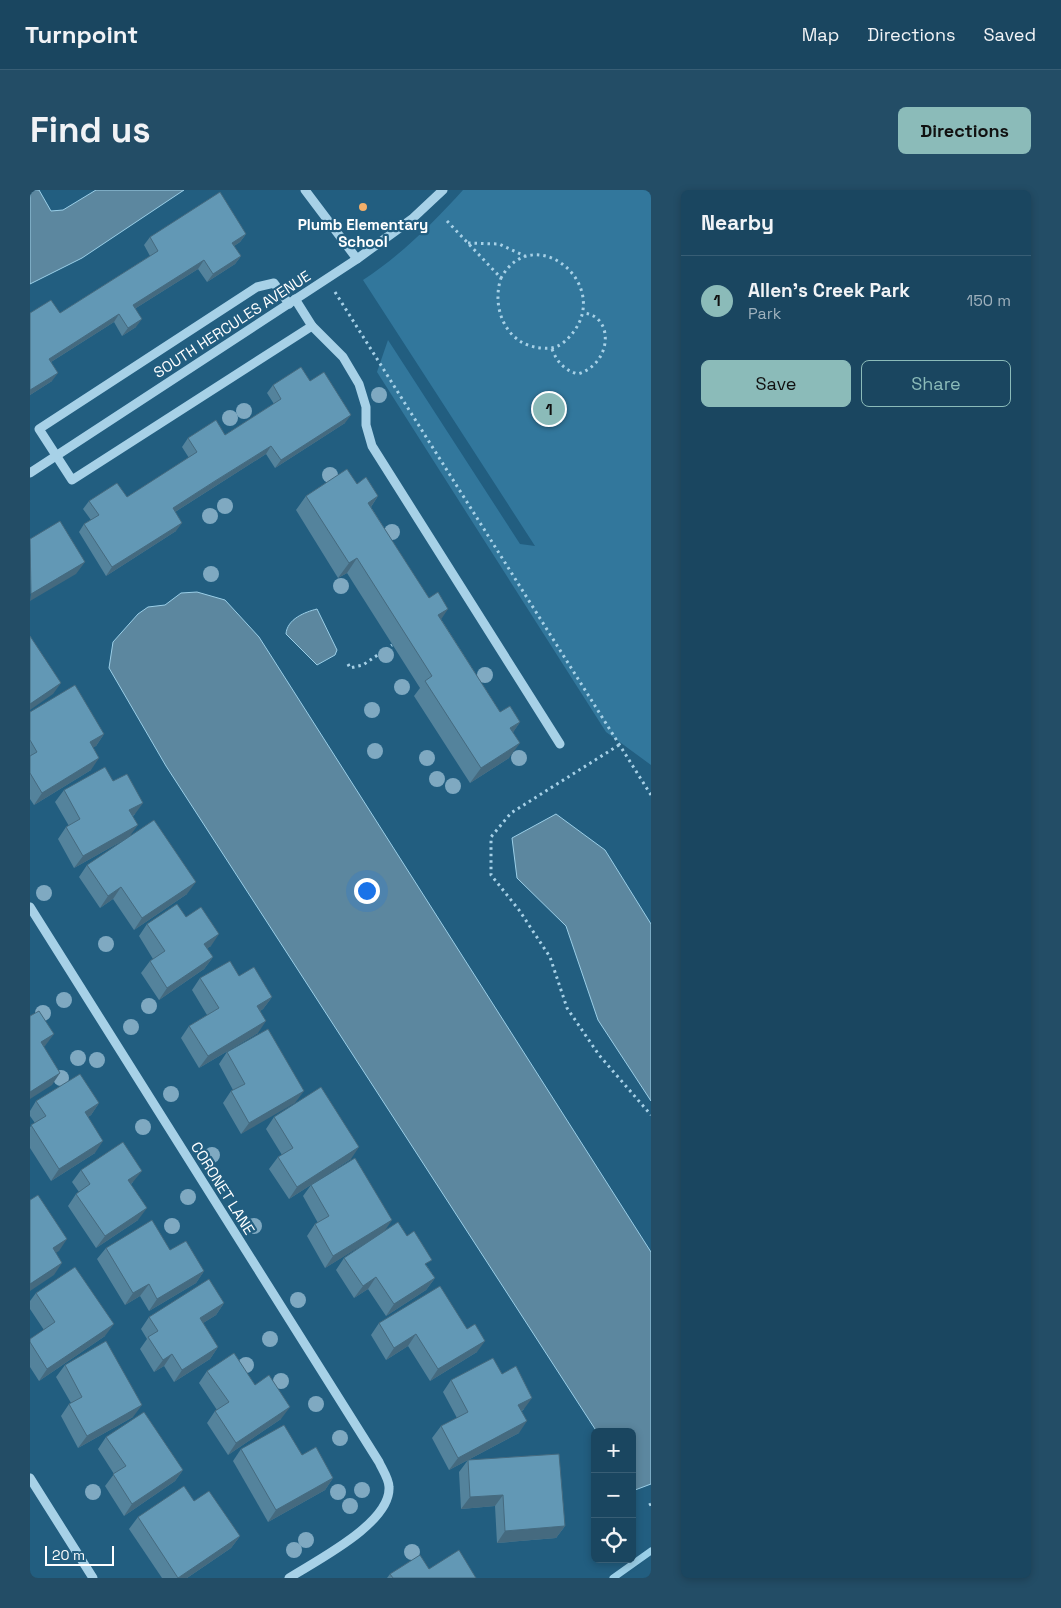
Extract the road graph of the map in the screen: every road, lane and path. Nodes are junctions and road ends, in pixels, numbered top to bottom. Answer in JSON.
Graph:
{"nodes":[{"id":1,"x":305,"y":190,"type":"edge"},
{"id":2,"x":443,"y":190,"type":"edge"},
{"id":3,"x":448,"y":221,"type":"dead end"},
{"id":4,"x":467,"y":243,"type":"junction"},
{"id":5,"x":525,"y":256,"type":"junction"},
{"id":6,"x":357,"y":259,"type":"junction"},
{"id":7,"x":501,"y":278,"type":"junction"},
{"id":8,"x":327,"y":279,"type":"junction"},
{"id":9,"x":292,"y":301,"type":"junction"},
{"id":10,"x":582,"y":313,"type":"junction"},
{"id":11,"x":312,"y":326,"type":"junction"},
{"id":12,"x":552,"y":349,"type":"junction"},
{"id":13,"x":57,"y":455,"type":"junction"},
{"id":14,"x":30,"y":473,"type":"edge"},
{"id":15,"x":392,"y":645,"type":"dead end"},
{"id":16,"x":348,"y":664,"type":"dead end"},
{"id":17,"x":560,"y":744,"type":"dead end"},
{"id":18,"x":619,"y":745,"type":"junction"},
{"id":19,"x":651,"y":795,"type":"edge"},
{"id":20,"x":30,"y":907,"type":"edge"},
{"id":21,"x":651,"y":1115,"type":"edge"},
{"id":22,"x":30,"y":1478,"type":"edge"},
{"id":23,"x":93,"y":1578,"type":"edge"},
{"id":24,"x":289,"y":1578,"type":"edge"}],
"edges":[{"from":1,"to":6,"type":"street"},
{"from":2,"to":6,"type":"street","name":"SOUTH HERCULES AVENUE"},
{"from":3,"to":4,"type":"path"},
{"from":4,"to":5,"type":"path"},
{"from":4,"to":7,"type":"path"},
{"from":5,"to":7,"type":"path"},
{"from":5,"to":10,"type":"path"},
{"from":6,"to":8,"type":"street","name":"SOUTH HERCULES AVENUE"},
{"from":7,"to":12,"type":"path"},
{"from":8,"to":9,"type":"street","name":"SOUTH HERCULES AVENUE"},
{"from":8,"to":18,"type":"path"},
{"from":9,"to":11,"type":"street"},
{"from":9,"to":13,"type":"street","name":"SOUTH HERCULES AVENUE"},
{"from":9,"to":13,"type":"street"},
{"from":10,"to":12,"type":"path"},
{"from":10,"to":12,"type":"path"},
{"from":11,"to":13,"type":"street"},
{"from":11,"to":17,"type":"street"},
{"from":13,"to":14,"type":"street","name":"SOUTH HERCULES AVENUE"},
{"from":15,"to":16,"type":"path"},
{"from":18,"to":19,"type":"path"},
{"from":18,"to":21,"type":"path"},
{"from":20,"to":24,"type":"street","name":"CORONET LANE"},
{"from":22,"to":23,"type":"street"}]}
